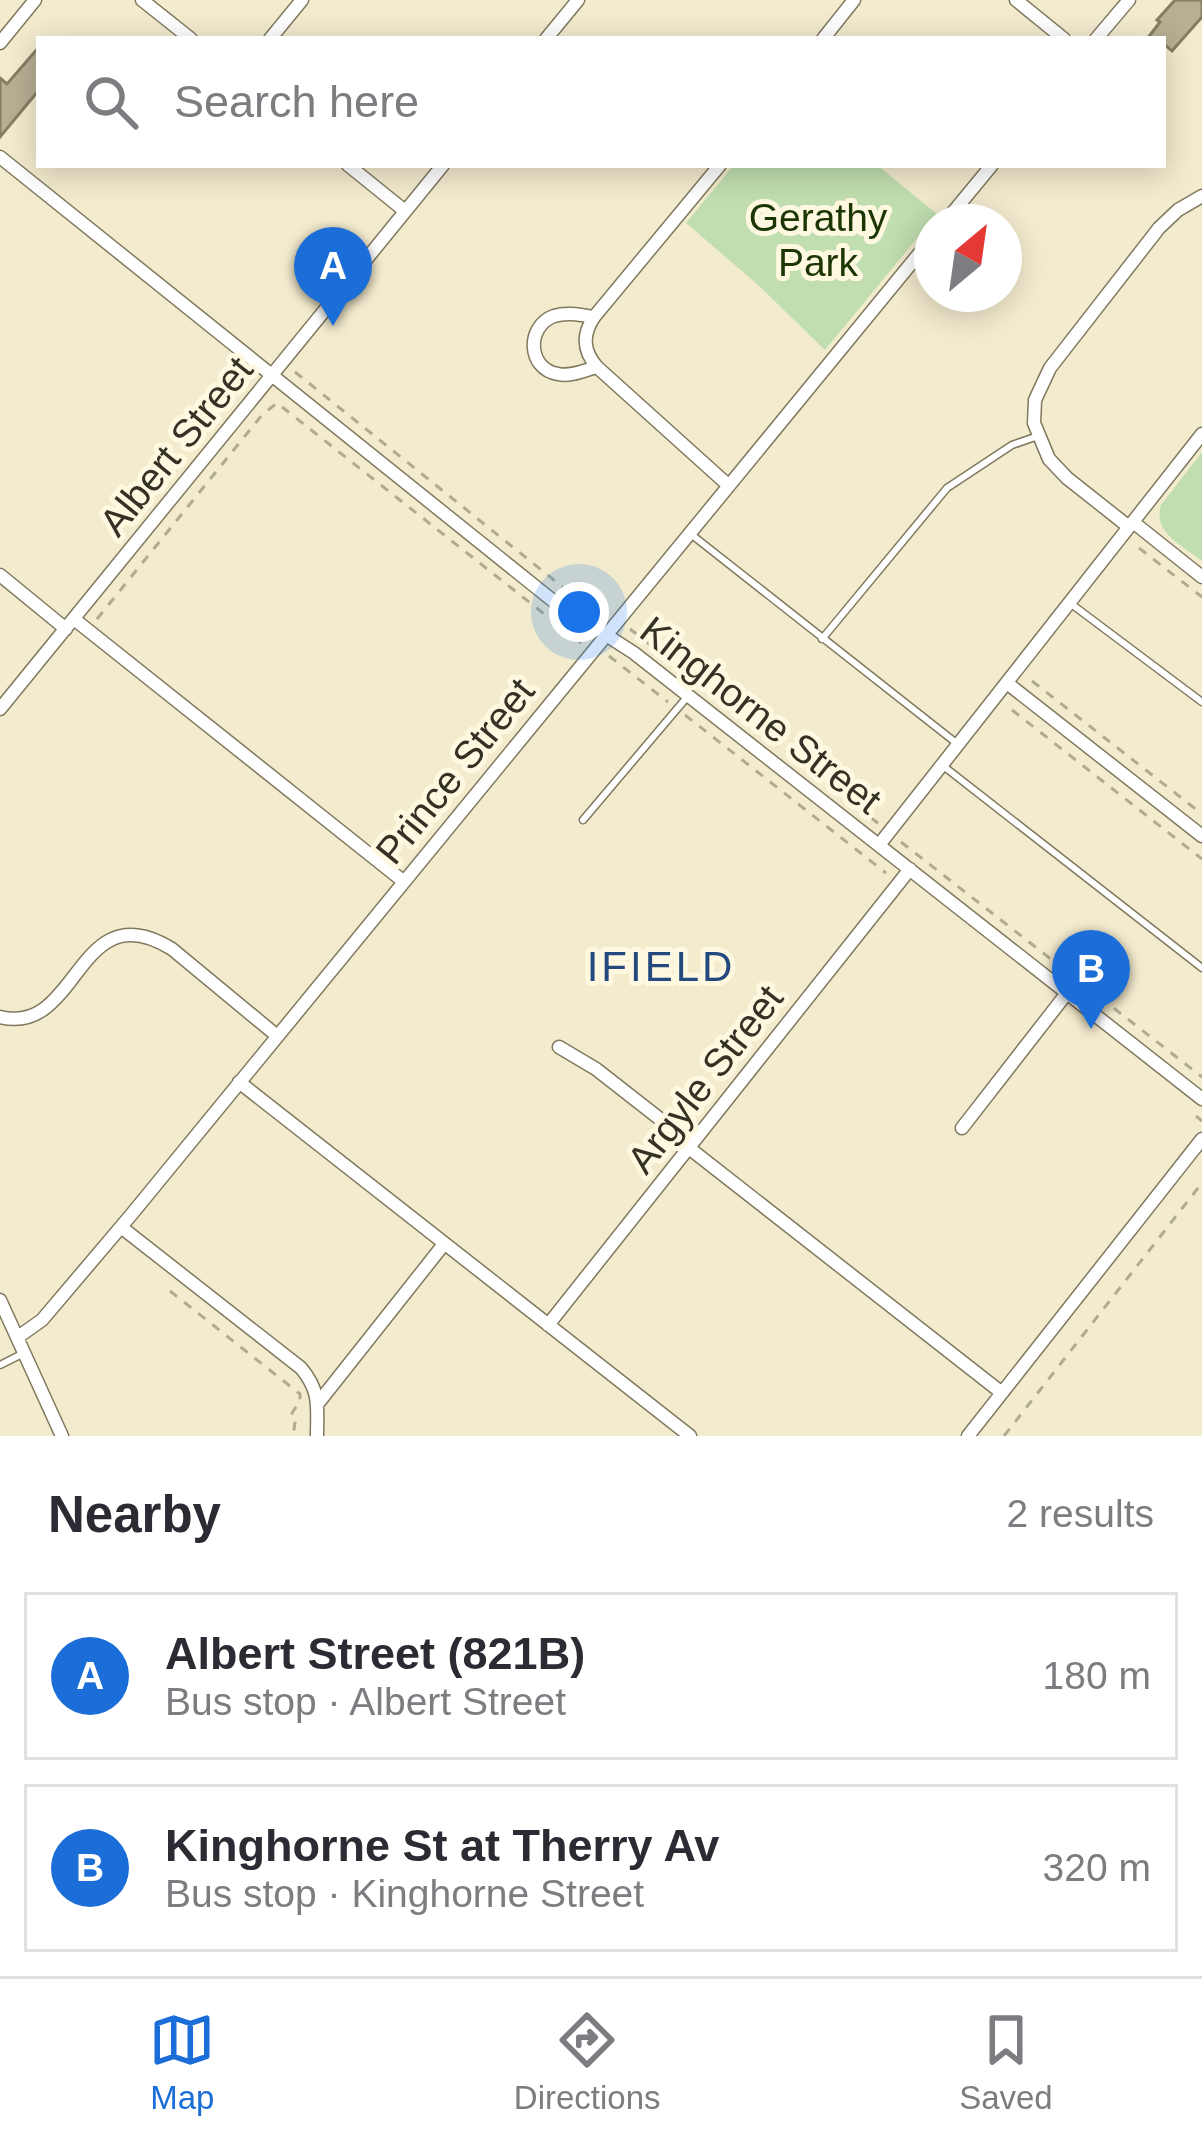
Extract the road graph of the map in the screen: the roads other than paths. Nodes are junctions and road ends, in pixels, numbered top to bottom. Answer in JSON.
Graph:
{"nodes":[{"id":1,"x":35,"y":0,"type":"edge"},
{"id":2,"x":142,"y":0,"type":"edge"},
{"id":3,"x":302,"y":0,"type":"edge"},
{"id":4,"x":578,"y":0,"type":"edge"},
{"id":5,"x":854,"y":0,"type":"edge"},
{"id":6,"x":1016,"y":0,"type":"edge"},
{"id":7,"x":1129,"y":0,"type":"edge"},
{"id":8,"x":187,"y":36,"type":"edge"},
{"id":9,"x":273,"y":36,"type":"edge"},
{"id":10,"x":548,"y":36,"type":"edge"},
{"id":11,"x":825,"y":36,"type":"edge"},
{"id":12,"x":1060,"y":36,"type":"edge"},
{"id":13,"x":1099,"y":36,"type":"edge"},
{"id":14,"x":0,"y":43,"type":"edge"},
{"id":15,"x":0,"y":157,"type":"edge"},
{"id":16,"x":352,"y":168,"type":"edge"},
{"id":17,"x":441,"y":168,"type":"edge"},
{"id":18,"x":718,"y":168,"type":"edge"},
{"id":19,"x":990,"y":168,"type":"edge"},
{"id":20,"x":1202,"y":196,"type":"edge"},
{"id":21,"x":960,"y":204,"type":"edge"},
{"id":22,"x":405,"y":212,"type":"junction"},
{"id":23,"x":914,"y":260,"type":"edge"},
{"id":24,"x":594,"y":317,"type":"junction"},
{"id":25,"x":597,"y":367,"type":"junction"},
{"id":26,"x":272,"y":376,"type":"junction"},
{"id":27,"x":1202,"y":434,"type":"edge"},
{"id":28,"x":1038,"y":436,"type":"junction"},
{"id":29,"x":728,"y":485,"type":"junction"},
{"id":30,"x":1131,"y":525,"type":"junction"},
{"id":31,"x":689,"y":533,"type":"junction"},
{"id":32,"x":0,"y":575,"type":"edge"},
{"id":33,"x":1202,"y":577,"type":"edge"},
{"id":34,"x":1070,"y":602,"type":"junction"},
{"id":35,"x":70,"y":624,"type":"junction"},
{"id":36,"x":606,"y":634,"type":"junction"},
{"id":37,"x":822,"y":639,"type":"junction"},
{"id":38,"x":1006,"y":683,"type":"junction"},
{"id":39,"x":688,"y":696,"type":"junction"},
{"id":40,"x":1202,"y":702,"type":"edge"},
{"id":41,"x":0,"y":709,"type":"edge"},
{"id":42,"x":958,"y":745,"type":"junction"},
{"id":43,"x":942,"y":765,"type":"junction"},
{"id":44,"x":583,"y":820,"type":"dead end"},
{"id":45,"x":1202,"y":836,"type":"edge"},
{"id":46,"x":879,"y":845,"type":"junction"},
{"id":47,"x":910,"y":869,"type":"junction"},
{"id":48,"x":403,"y":881,"type":"junction"},
{"id":49,"x":1202,"y":968,"type":"edge"},
{"id":50,"x":1067,"y":993,"type":"junction"},
{"id":51,"x":0,"y":1017,"type":"edge"},
{"id":52,"x":276,"y":1035,"type":"junction"},
{"id":53,"x":560,"y":1047,"type":"dead end"},
{"id":54,"x":239,"y":1082,"type":"junction"},
{"id":55,"x":1202,"y":1099,"type":"edge"},
{"id":56,"x":962,"y":1128,"type":"dead end"},
{"id":57,"x":1202,"y":1138,"type":"edge"},
{"id":58,"x":691,"y":1146,"type":"junction"},
{"id":59,"x":121,"y":1227,"type":"junction"},
{"id":60,"x":444,"y":1244,"type":"junction"},
{"id":61,"x":0,"y":1300,"type":"edge"},
{"id":62,"x":548,"y":1325,"type":"junction"},
{"id":63,"x":18,"y":1337,"type":"junction"},
{"id":64,"x":25,"y":1353,"type":"junction"},
{"id":65,"x":0,"y":1365,"type":"edge"},
{"id":66,"x":1002,"y":1393,"type":"junction"},
{"id":67,"x":319,"y":1402,"type":"junction"},
{"id":68,"x":62,"y":1436,"type":"edge"},
{"id":69,"x":317,"y":1436,"type":"edge"},
{"id":70,"x":690,"y":1436,"type":"edge"},
{"id":71,"x":968,"y":1436,"type":"edge"}],
"edges":[{"from":1,"to":14,"type":"street"},
{"from":2,"to":8,"type":"street"},
{"from":3,"to":9,"type":"street"},
{"from":4,"to":10,"type":"street"},
{"from":5,"to":11,"type":"street"},
{"from":6,"to":12,"type":"street"},
{"from":7,"to":13,"type":"street"},
{"from":15,"to":26,"type":"street","name":"Kinghorne Street"},
{"from":16,"to":22,"type":"street"},
{"from":17,"to":22,"type":"street","name":"Albert Street"},
{"from":18,"to":24,"type":"street"},
{"from":19,"to":21,"type":"street"},
{"from":20,"to":28,"type":"street"},
{"from":22,"to":26,"type":"street","name":"Albert Street"},
{"from":23,"to":29,"type":"street","name":"Prince Street"},
{"from":24,"to":25,"type":"street"},
{"from":24,"to":25,"type":"street"},
{"from":25,"to":29,"type":"street"},
{"from":26,"to":35,"type":"street","name":"Albert Street"},
{"from":26,"to":36,"type":"street","name":"Kinghorne Street"},
{"from":27,"to":30,"type":"street"},
{"from":28,"to":30,"type":"street"},
{"from":28,"to":37,"type":"lane"},
{"from":29,"to":31,"type":"street","name":"Prince Street"},
{"from":30,"to":33,"type":"street"},
{"from":30,"to":34,"type":"street"},
{"from":31,"to":36,"type":"street","name":"Prince Street"},
{"from":31,"to":37,"type":"lane"},
{"from":32,"to":35,"type":"street"},
{"from":34,"to":38,"type":"street"},
{"from":34,"to":40,"type":"lane"},
{"from":35,"to":41,"type":"street","name":"Albert Street"},
{"from":35,"to":48,"type":"street"},
{"from":36,"to":39,"type":"street","name":"Kinghorne Street"},
{"from":36,"to":48,"type":"street","name":"Prince Street"},
{"from":37,"to":42,"type":"lane"},
{"from":38,"to":42,"type":"street"},
{"from":38,"to":45,"type":"street"},
{"from":39,"to":44,"type":"lane"},
{"from":39,"to":46,"type":"street","name":"Kinghorne Street"},
{"from":42,"to":43,"type":"street"},
{"from":43,"to":46,"type":"street"},
{"from":43,"to":49,"type":"lane"},
{"from":46,"to":47,"type":"street","name":"Kinghorne Street"},
{"from":47,"to":50,"type":"street","name":"Kinghorne Street"},
{"from":47,"to":58,"type":"street","name":"Argyle Street"},
{"from":48,"to":52,"type":"street","name":"Prince Street"},
{"from":50,"to":55,"type":"street","name":"Kinghorne Street"},
{"from":50,"to":56,"type":"street"},
{"from":51,"to":52,"type":"street"},
{"from":52,"to":54,"type":"street","name":"Prince Street"},
{"from":53,"to":58,"type":"street"},
{"from":54,"to":59,"type":"street","name":"Prince Street"},
{"from":54,"to":60,"type":"street"},
{"from":57,"to":66,"type":"street"},
{"from":58,"to":62,"type":"street","name":"Argyle Street"},
{"from":58,"to":66,"type":"street"},
{"from":59,"to":63,"type":"street","name":"Prince Street"},
{"from":59,"to":67,"type":"street"},
{"from":60,"to":62,"type":"street"},
{"from":60,"to":67,"type":"street"},
{"from":61,"to":63,"type":"street"},
{"from":62,"to":70,"type":"street"},
{"from":63,"to":64,"type":"street"},
{"from":64,"to":65,"type":"lane"},
{"from":64,"to":68,"type":"street"},
{"from":66,"to":71,"type":"street"},
{"from":67,"to":69,"type":"street"}]}
